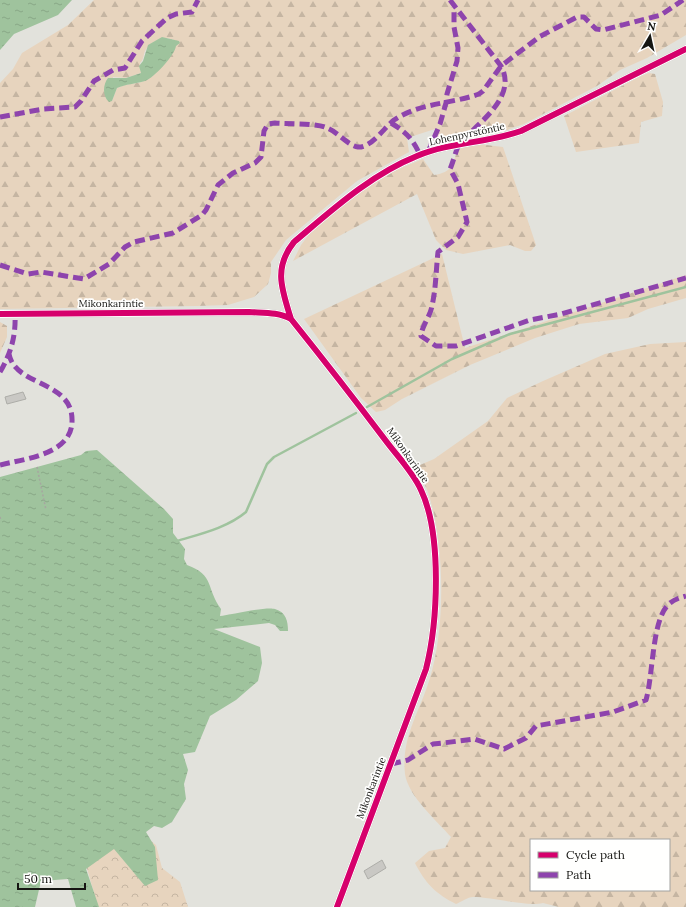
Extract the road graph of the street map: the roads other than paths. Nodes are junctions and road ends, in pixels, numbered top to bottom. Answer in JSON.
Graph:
{"nodes":[{"id":1,"x":686,"y":48,"type":"edge"},
{"id":2,"x":0,"y":314,"type":"edge"},
{"id":3,"x":291,"y":319,"type":"junction"},
{"id":4,"x":338,"y":907,"type":"edge"}],
"edges":[{"from":1,"to":3,"type":"street","name":"Lohenpyrstöntie"},
{"from":2,"to":3,"type":"street","name":"Mikonkarintie"},
{"from":3,"to":4,"type":"street","name":"Mikonkarintie"}]}
